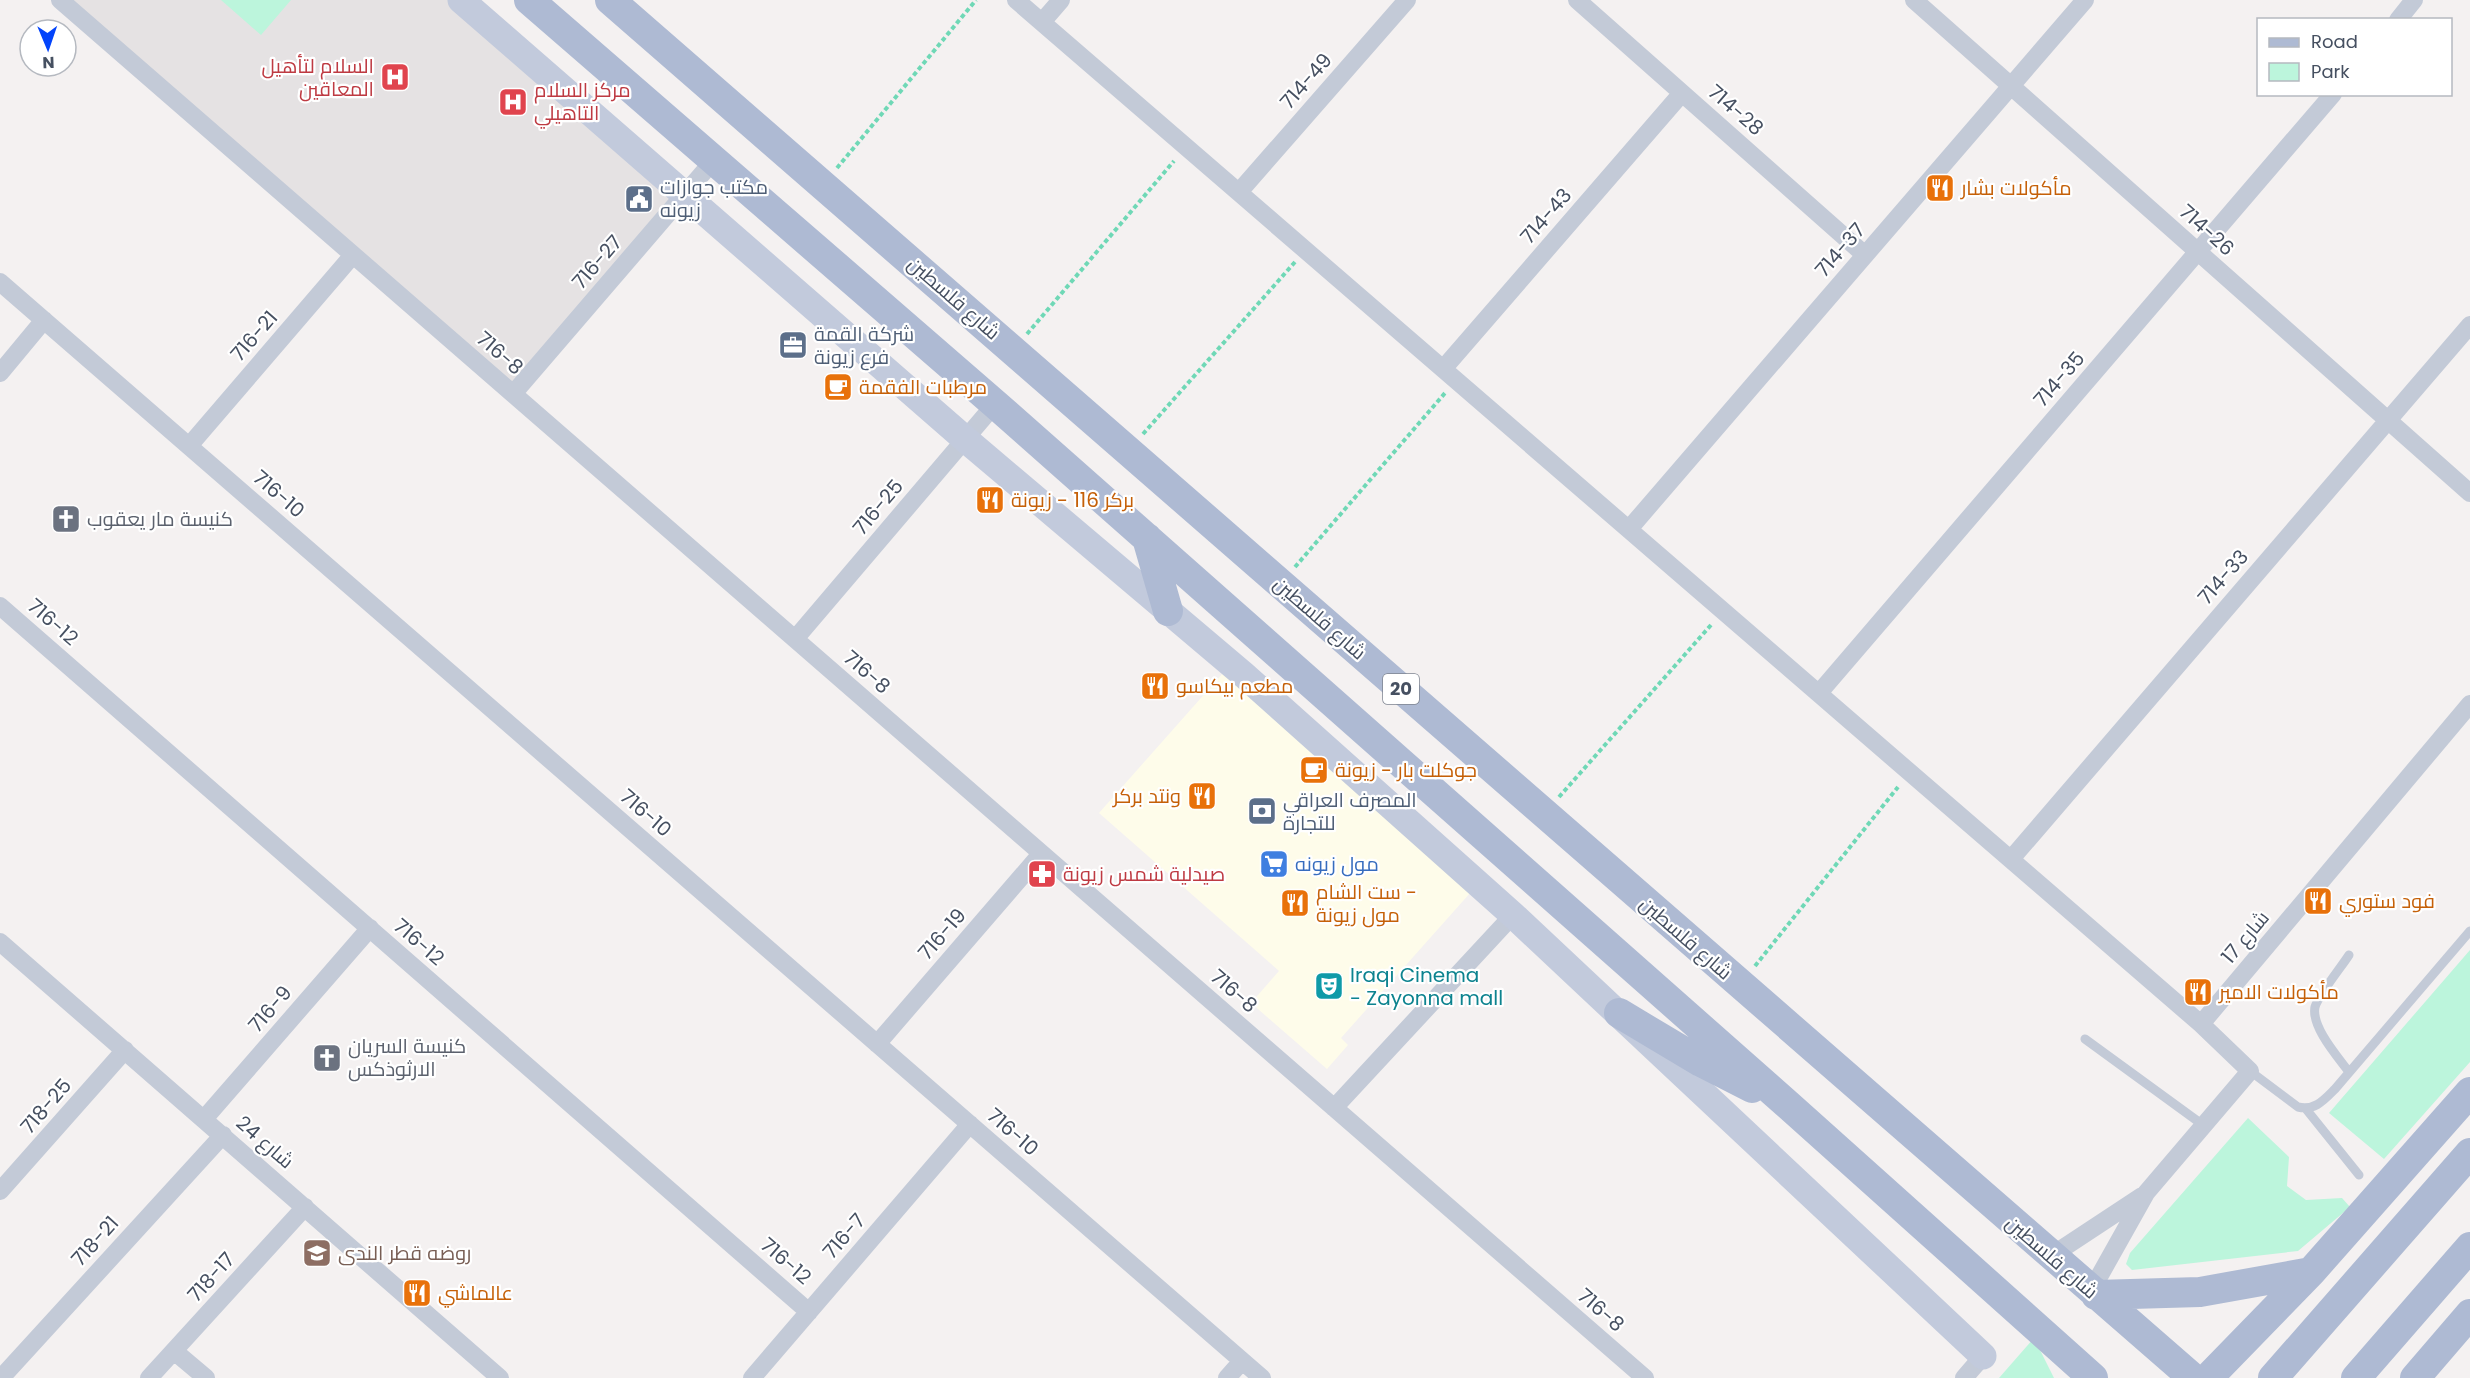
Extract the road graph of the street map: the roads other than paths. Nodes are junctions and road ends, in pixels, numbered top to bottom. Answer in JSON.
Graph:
{"nodes":[{"id":1,"x":461,"y":0,"type":"edge"},
{"id":2,"x":529,"y":0,"type":"edge"},
{"id":3,"x":610,"y":0,"type":"edge"},
{"id":4,"x":1016,"y":0,"type":"edge"},
{"id":5,"x":1061,"y":0,"type":"edge"},
{"id":6,"x":1407,"y":0,"type":"edge"},
{"id":7,"x":1577,"y":0,"type":"edge"},
{"id":8,"x":1914,"y":0,"type":"edge"},
{"id":9,"x":2085,"y":0,"type":"edge"},
{"id":10,"x":2414,"y":0,"type":"edge"},
{"id":11,"x":68,"y":3,"type":"edge"},
{"id":12,"x":2400,"y":18,"type":"edge"},
{"id":13,"x":1042,"y":22,"type":"junction"},
{"id":14,"x":2011,"y":86,"type":"junction"},
{"id":15,"x":1682,"y":93,"type":"junction"},
{"id":16,"x":2331,"y":96,"type":"edge"},
{"id":17,"x":714,"y":160,"type":"junction"},
{"id":18,"x":1239,"y":192,"type":"junction"},
{"id":19,"x":685,"y":193,"type":"junction"},
{"id":20,"x":2198,"y":252,"type":"junction"},
{"id":21,"x":353,"y":255,"type":"junction"},
{"id":22,"x":1865,"y":255,"type":"junction"},
{"id":23,"x":0,"y":282,"type":"edge"},
{"id":24,"x":44,"y":320,"type":"junction"},
{"id":25,"x":2470,"y":325,"type":"edge"},
{"id":26,"x":0,"y":373,"type":"edge"},
{"id":27,"x":1450,"y":374,"type":"junction"},
{"id":28,"x":513,"y":394,"type":"junction"},
{"id":29,"x":995,"y":404,"type":"junction"},
{"id":30,"x":2388,"y":420,"type":"junction"},
{"id":31,"x":965,"y":439,"type":"junction"},
{"id":32,"x":189,"y":446,"type":"junction"},
{"id":33,"x":2470,"y":493,"type":"edge"},
{"id":34,"x":1629,"y":529,"type":"junction"},
{"id":35,"x":1147,"y":538,"type":"junction"},
{"id":36,"x":0,"y":606,"type":"edge"},
{"id":37,"x":1168,"y":611,"type":"junction"},
{"id":38,"x":795,"y":639,"type":"junction"},
{"id":39,"x":1819,"y":693,"type":"junction"},
{"id":40,"x":2470,"y":704,"type":"edge"},
{"id":41,"x":1041,"y":854,"type":"junction"},
{"id":42,"x":2011,"y":859,"type":"junction"},
{"id":43,"x":1513,"y":915,"type":"junction"},
{"id":44,"x":370,"y":928,"type":"junction"},
{"id":45,"x":2470,"y":931,"type":"edge"},
{"id":46,"x":0,"y":942,"type":"edge"},
{"id":47,"x":2349,"y":956,"type":"dead end"},
{"id":48,"x":1619,"y":1013,"type":"junction"},
{"id":49,"x":2201,"y":1024,"type":"junction"},
{"id":50,"x":2085,"y":1039,"type":"dead end"},
{"id":51,"x":877,"y":1044,"type":"junction"},
{"id":52,"x":125,"y":1050,"type":"junction"},
{"id":53,"x":2250,"y":1071,"type":"junction"},
{"id":54,"x":2349,"y":1072,"type":"junction"},
{"id":55,"x":2470,"y":1092,"type":"edge"},
{"id":56,"x":1787,"y":1104,"type":"junction"},
{"id":57,"x":1334,"y":1108,"type":"junction"},
{"id":58,"x":2306,"y":1109,"type":"junction"},
{"id":59,"x":204,"y":1119,"type":"junction"},
{"id":60,"x":970,"y":1124,"type":"junction"},
{"id":61,"x":2203,"y":1125,"type":"junction"},
{"id":62,"x":223,"y":1135,"type":"junction"},
{"id":63,"x":2470,"y":1153,"type":"edge"},
{"id":64,"x":2359,"y":1175,"type":"dead end"},
{"id":65,"x":0,"y":1191,"type":"edge"},
{"id":66,"x":2146,"y":1193,"type":"junction"},
{"id":67,"x":305,"y":1207,"type":"junction"},
{"id":68,"x":2470,"y":1247,"type":"edge"},
{"id":69,"x":2051,"y":1256,"type":"junction"},
{"id":70,"x":2311,"y":1272,"type":"junction"},
{"id":71,"x":2094,"y":1293,"type":"junction"},
{"id":72,"x":809,"y":1312,"type":"junction"},
{"id":73,"x":2470,"y":1314,"type":"edge"},
{"id":74,"x":174,"y":1351,"type":"junction"},
{"id":75,"x":1983,"y":1356,"type":"joint"},
{"id":76,"x":1242,"y":1361,"type":"junction"},
{"id":77,"x":2073,"y":1367,"type":"edge"},
{"id":78,"x":2419,"y":1376,"type":"edge"},
{"id":79,"x":1,"y":1378,"type":"edge"},
{"id":80,"x":149,"y":1378,"type":"edge"},
{"id":81,"x":206,"y":1378,"type":"edge"},
{"id":82,"x":500,"y":1378,"type":"edge"},
{"id":83,"x":752,"y":1378,"type":"edge"},
{"id":84,"x":1227,"y":1378,"type":"edge"},
{"id":85,"x":1262,"y":1378,"type":"edge"},
{"id":86,"x":1645,"y":1378,"type":"edge"},
{"id":87,"x":1965,"y":1378,"type":"edge"},
{"id":88,"x":2093,"y":1378,"type":"edge"},
{"id":89,"x":2193,"y":1378,"type":"edge"},
{"id":90,"x":2208,"y":1378,"type":"edge"},
{"id":91,"x":2273,"y":1378,"type":"edge"},
{"id":92,"x":2356,"y":1378,"type":"edge"}],
"edges":[{"from":1,"to":19,"type":"street"},
{"from":2,"to":17,"type":"main road"},
{"from":3,"to":69,"type":"main road","name":"شارع فلسطين","number":"20"},
{"from":4,"to":13,"type":"street"},
{"from":5,"to":13,"type":"street"},
{"from":6,"to":18,"type":"street","name":"714-49"},
{"from":7,"to":15,"type":"street","name":"714-28"},
{"from":8,"to":14,"type":"street","name":"714-26"},
{"from":9,"to":14,"type":"street","name":"714-37"},
{"from":10,"to":12,"type":"street"},
{"from":11,"to":21,"type":"street","name":"716-8"},
{"from":13,"to":18,"type":"street"},
{"from":14,"to":20,"type":"street","name":"714-26"},
{"from":14,"to":22,"type":"street","name":"714-37"},
{"from":15,"to":22,"type":"street","name":"714-28"},
{"from":15,"to":27,"type":"street","name":"714-43"},
{"from":16,"to":20,"type":"street","name":"714-35"},
{"from":17,"to":19,"type":"street","name":"716-27"},
{"from":17,"to":29,"type":"main road"},
{"from":18,"to":27,"type":"street"},
{"from":19,"to":28,"type":"street","name":"716-27"},
{"from":19,"to":31,"type":"street"},
{"from":20,"to":30,"type":"street","name":"714-26"},
{"from":20,"to":39,"type":"street","name":"714-35"},
{"from":21,"to":28,"type":"street","name":"716-8"},
{"from":21,"to":32,"type":"street","name":"716-21"},
{"from":22,"to":34,"type":"street","name":"714-37"},
{"from":23,"to":24,"type":"street","name":"716-10"},
{"from":24,"to":26,"type":"street"},
{"from":24,"to":32,"type":"street","name":"716-10"},
{"from":25,"to":30,"type":"street","name":"714-33"},
{"from":27,"to":34,"type":"street"},
{"from":28,"to":38,"type":"street","name":"716-8"},
{"from":29,"to":31,"type":"street","name":"716-25"},
{"from":29,"to":35,"type":"main road"},
{"from":30,"to":33,"type":"street","name":"714-26"},
{"from":30,"to":42,"type":"street","name":"714-33"},
{"from":31,"to":37,"type":"street"},
{"from":31,"to":38,"type":"street","name":"716-25"},
{"from":32,"to":51,"type":"street","name":"716-10"},
{"from":34,"to":39,"type":"street"},
{"from":35,"to":37,"type":"main road"},
{"from":35,"to":56,"type":"main road"},
{"from":36,"to":44,"type":"street","name":"716-12"},
{"from":37,"to":43,"type":"street"},
{"from":38,"to":41,"type":"street","name":"716-8"},
{"from":39,"to":42,"type":"street"},
{"from":40,"to":49,"type":"street","name":"شارع 17"},
{"from":41,"to":51,"type":"street","name":"716-19"},
{"from":41,"to":57,"type":"street","name":"716-8"},
{"from":42,"to":49,"type":"street"},
{"from":43,"to":48,"type":"street"},
{"from":43,"to":57,"type":"street"},
{"from":44,"to":59,"type":"street","name":"716-9"},
{"from":44,"to":72,"type":"street","name":"716-12"},
{"from":45,"to":54,"type":"lane"},
{"from":46,"to":52,"type":"street","name":"شارع 24"},
{"from":47,"to":54,"type":"lane"},
{"from":48,"to":56,"type":"main road"},
{"from":48,"to":75,"type":"street"},
{"from":49,"to":53,"type":"street"},
{"from":50,"to":61,"type":"lane"},
{"from":51,"to":60,"type":"street","name":"716-10"},
{"from":52,"to":59,"type":"street","name":"شارع 24"},
{"from":52,"to":65,"type":"street","name":"718-25"},
{"from":53,"to":58,"type":"lane"},
{"from":53,"to":61,"type":"street"},
{"from":54,"to":58,"type":"lane"},
{"from":55,"to":70,"type":"main road"},
{"from":56,"to":77,"type":"main road"},
{"from":57,"to":86,"type":"street","name":"716-8"},
{"from":58,"to":64,"type":"lane"},
{"from":59,"to":62,"type":"street","name":"شارع 24"},
{"from":60,"to":72,"type":"street","name":"716-7"},
{"from":60,"to":76,"type":"street","name":"716-10"},
{"from":61,"to":66,"type":"street"},
{"from":62,"to":67,"type":"street","name":"شارع 24"},
{"from":62,"to":79,"type":"street","name":"718-21"},
{"from":63,"to":91,"type":"main road"},
{"from":66,"to":69,"type":"street"},
{"from":66,"to":71,"type":"street"},
{"from":67,"to":74,"type":"street","name":"718-17"},
{"from":67,"to":82,"type":"street","name":"شارع 24"},
{"from":68,"to":92,"type":"main road"},
{"from":69,"to":71,"type":"main road","name":"شارع فلسطين","number":"20"},
{"from":70,"to":71,"type":"main road"},
{"from":70,"to":90,"type":"main road"},
{"from":71,"to":89,"type":"main road","name":"شارع فلسطين","number":"20"},
{"from":72,"to":83,"type":"street","name":"716-7"},
{"from":73,"to":78,"type":"main road"},
{"from":74,"to":80,"type":"street","name":"718-17"},
{"from":74,"to":81,"type":"street"},
{"from":75,"to":87,"type":"street"},
{"from":76,"to":84,"type":"street"},
{"from":76,"to":85,"type":"street","name":"716-10"},
{"from":77,"to":88,"type":"main road"}]}
